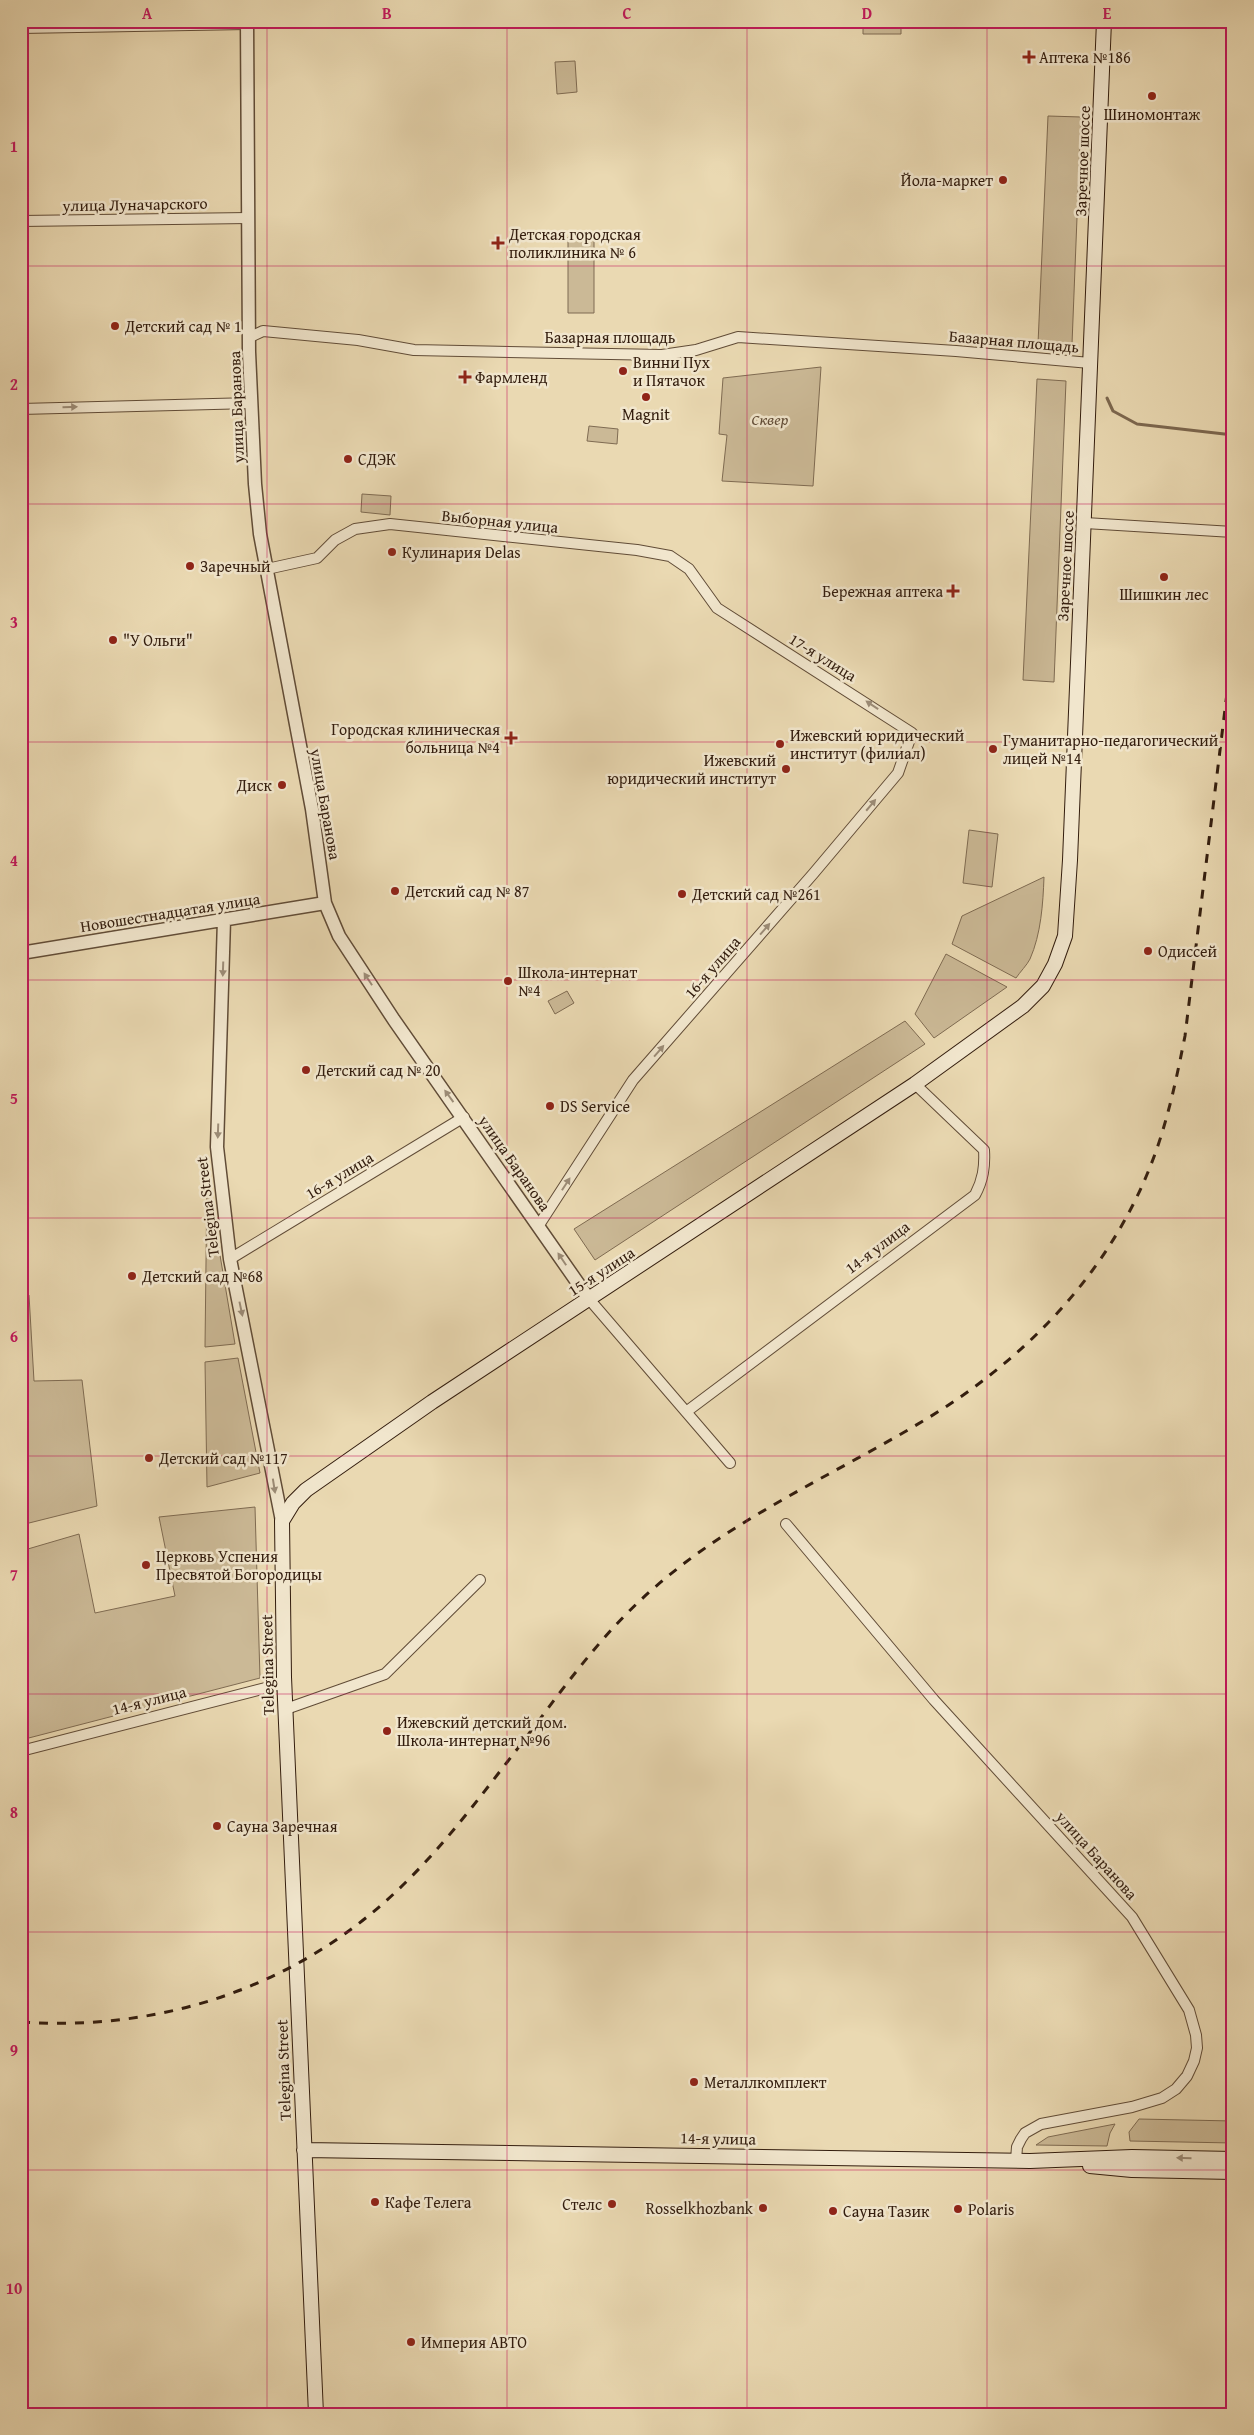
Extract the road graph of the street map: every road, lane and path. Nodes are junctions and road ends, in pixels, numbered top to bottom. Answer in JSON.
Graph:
{"nodes":[{"id":1,"x":1104,"y":21,"type":"edge"},
{"id":2,"x":247,"y":23,"type":"edge"},
{"id":3,"x":21,"y":28,"type":"edge"},
{"id":4,"x":249,"y":218,"type":"junction"},
{"id":5,"x":21,"y":221,"type":"edge"},
{"id":6,"x":250,"y":337,"type":"junction"},
{"id":7,"x":1090,"y":363,"type":"junction"},
{"id":8,"x":252,"y":403,"type":"junction"},
{"id":9,"x":21,"y":409,"type":"edge"},
{"id":10,"x":1085,"y":523,"type":"junction"},
{"id":11,"x":1233,"y":532,"type":"edge"},
{"id":12,"x":267,"y":569,"type":"junction"},
{"id":13,"x":717,"y":608,"type":"joint"},
{"id":14,"x":912,"y":733,"type":"joint"},
{"id":15,"x":325,"y":902,"type":"junction"},
{"id":16,"x":224,"y":920,"type":"junction"},
{"id":17,"x":21,"y":953,"type":"edge"},
{"id":18,"x":948,"y":1060,"type":"joint"},
{"id":19,"x":915,"y":1084,"type":"junction"},
{"id":20,"x":464,"y":1117,"type":"junction"},
{"id":21,"x":539,"y":1225,"type":"junction"},
{"id":22,"x":230,"y":1259,"type":"junction"},
{"id":23,"x":589,"y":1299,"type":"junction"},
{"id":24,"x":686,"y":1412,"type":"junction"},
{"id":25,"x":730,"y":1463,"type":"dead end"},
{"id":26,"x":282,"y":1521,"type":"junction"},
{"id":27,"x":786,"y":1524,"type":"dead end"},
{"id":28,"x":480,"y":1580,"type":"dead end"},
{"id":29,"x":284,"y":1683,"type":"junction"},
{"id":30,"x":286,"y":1709,"type":"junction"},
{"id":31,"x":21,"y":1751,"type":"edge"},
{"id":32,"x":304,"y":2150,"type":"junction"},
{"id":33,"x":1233,"y":2159,"type":"edge"},
{"id":34,"x":1023,"y":2160,"type":"junction"},
{"id":35,"x":1132,"y":2164,"type":"junction"},
{"id":36,"x":1233,"y":2172,"type":"edge"},
{"id":37,"x":316,"y":2414,"type":"edge"}],
"edges":[{"from":1,"to":7,"type":"main road","name":"Заречное шоссе"},
{"from":2,"to":3,"type":"street"},
{"from":2,"to":4,"type":"street","name":"улица Баранова"},
{"from":4,"to":5,"type":"street","name":"улица Луначарского"},
{"from":4,"to":6,"type":"street","name":"улица Баранова"},
{"from":6,"to":7,"type":"street","name":"Базарная площадь"},
{"from":6,"to":8,"type":"street","name":"улица Баранова"},
{"from":7,"to":10,"type":"main road","name":"Заречное шоссе"},
{"from":9,"to":8,"type":"street","one_way":true},
{"from":8,"to":12,"type":"street","name":"улица Баранова"},
{"from":10,"to":11,"type":"street"},
{"from":10,"to":18,"type":"main road","name":"Заречное шоссе"},
{"from":12,"to":13,"type":"street","name":"Выборная улица"},
{"from":12,"to":15,"type":"street","name":"улица Баранова"},
{"from":14,"to":13,"type":"street","name":"17-я улица","one_way":true},
{"from":21,"to":14,"type":"street","name":"16-я улица","one_way":true},
{"from":15,"to":16,"type":"street","name":"Новошестнадцатая улица"},
{"from":20,"to":15,"type":"street","name":"улица Баранова","one_way":true},
{"from":16,"to":17,"type":"street","name":"Новошестнадцатая улица"},
{"from":16,"to":22,"type":"street","name":"Telegina Street","one_way":true},
{"from":18,"to":19,"type":"main road","name":"15-я улица"},
{"from":19,"to":23,"type":"main road","name":"15-я улица"},
{"from":19,"to":24,"type":"street","name":"14-я улица"},
{"from":20,"to":21,"type":"street","name":"улица Баранова"},
{"from":20,"to":22,"type":"street","name":"16-я улица"},
{"from":23,"to":21,"type":"street","name":"улица Баранова","one_way":true},
{"from":22,"to":26,"type":"street","name":"Telegina Street","one_way":true},
{"from":23,"to":24,"type":"street","name":"улица Баранова"},
{"from":23,"to":26,"type":"main road","name":"15-я улица"},
{"from":24,"to":25,"type":"street","name":"улица Баранова"},
{"from":26,"to":29,"type":"main road","name":"Telegina Street"},
{"from":27,"to":34,"type":"street","name":"улица Баранова"},
{"from":28,"to":30,"type":"street"},
{"from":29,"to":30,"type":"main road","name":"Telegina Street"},
{"from":29,"to":31,"type":"street","name":"14-я улица"},
{"from":30,"to":32,"type":"main road","name":"Telegina Street"},
{"from":32,"to":34,"type":"main road","name":"14-я улица"},
{"from":32,"to":37,"type":"main road","name":"Telegina Street"},
{"from":33,"to":35,"type":"main road","one_way":true},
{"from":34,"to":35,"type":"main road","name":"14-я улица"},
{"from":35,"to":36,"type":"main road"}]}
